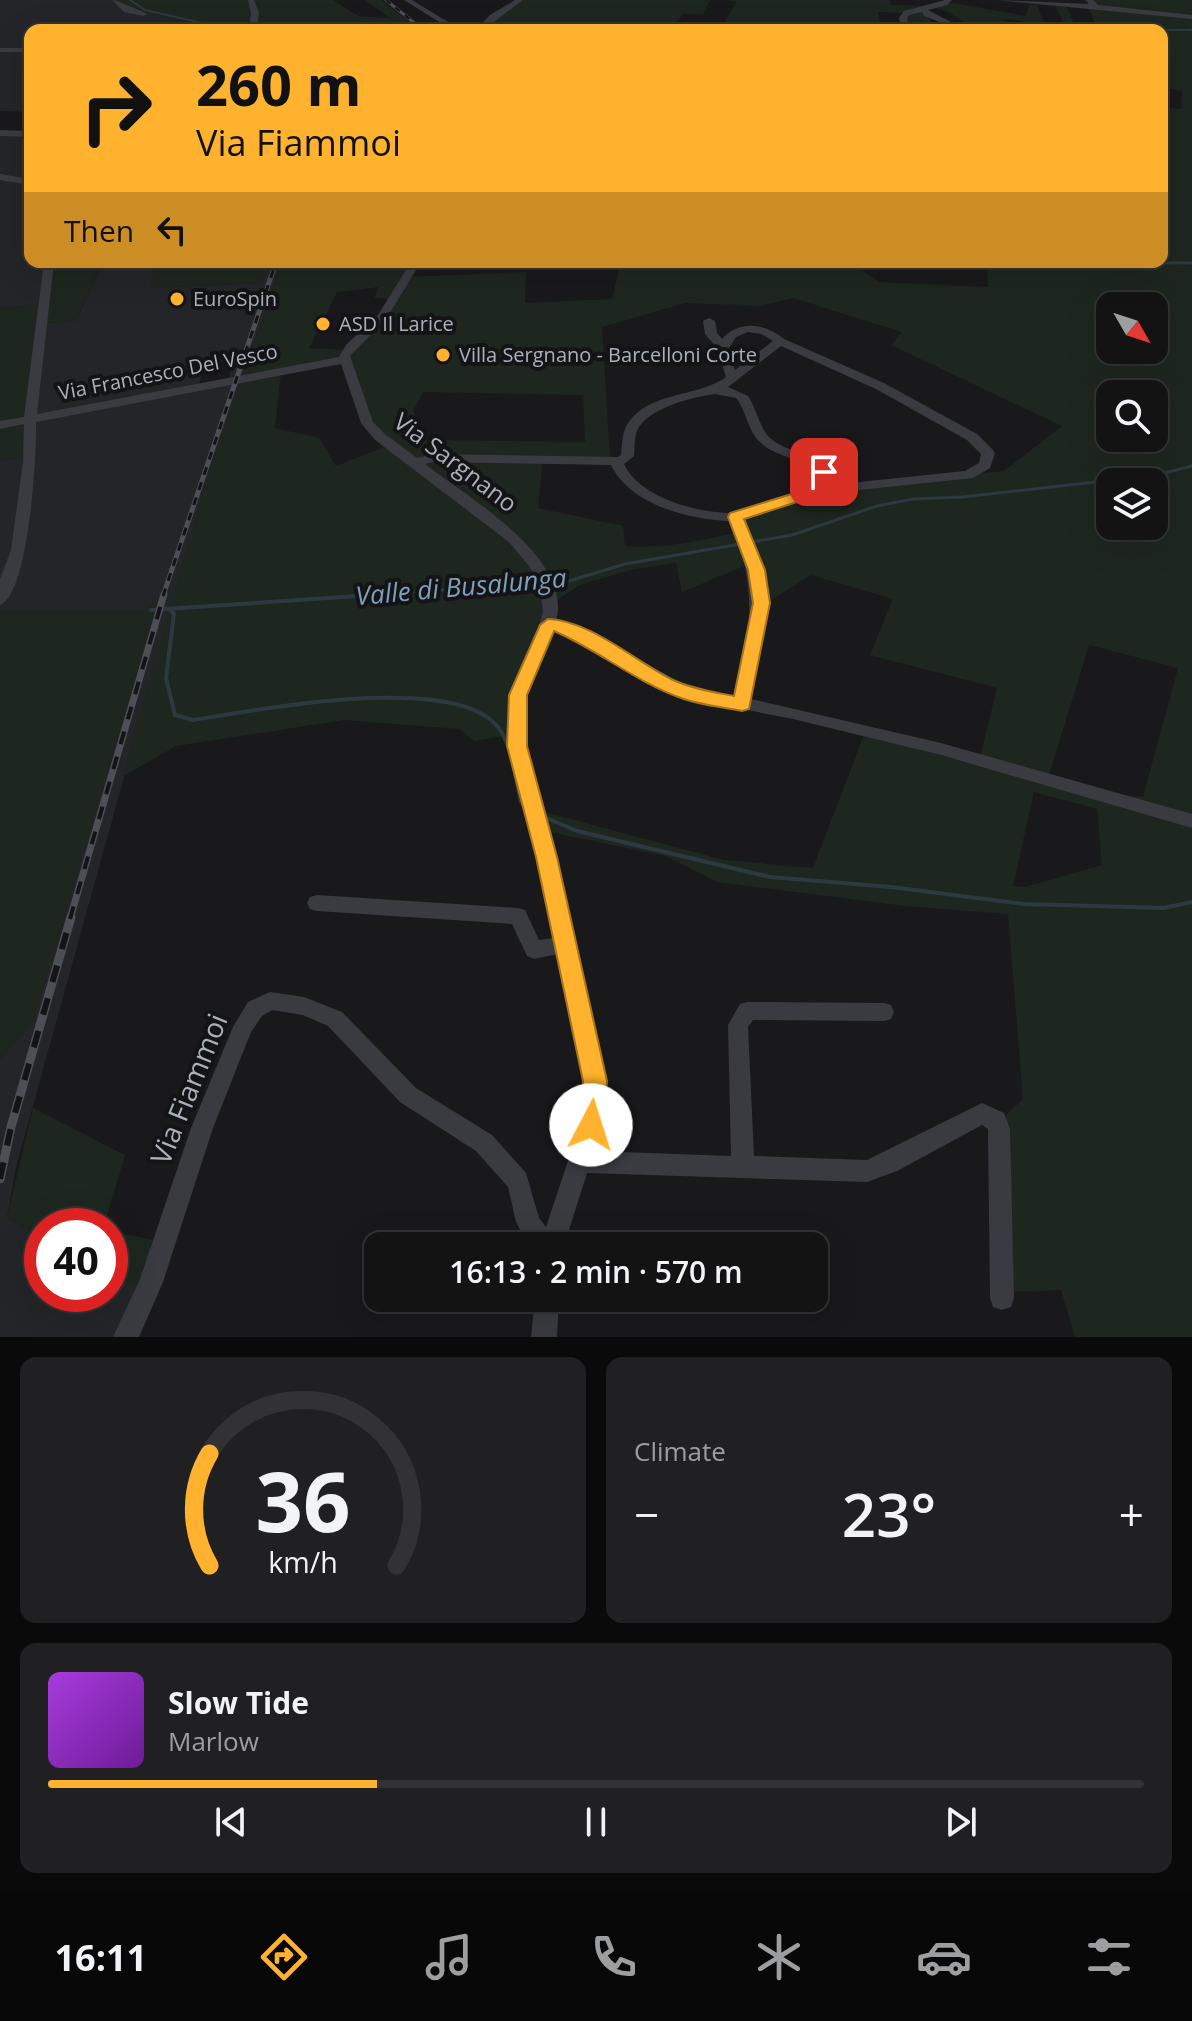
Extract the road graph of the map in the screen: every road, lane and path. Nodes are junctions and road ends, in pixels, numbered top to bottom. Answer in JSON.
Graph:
{"nodes":[{"id":1,"x":115,"y":0,"type":"edge"},
{"id":2,"x":251,"y":0,"type":"edge"},
{"id":3,"x":407,"y":0,"type":"edge"},
{"id":4,"x":520,"y":0,"type":"edge"},
{"id":5,"x":949,"y":0,"type":"edge"},
{"id":6,"x":999,"y":0,"type":"edge"},
{"id":7,"x":1089,"y":0,"type":"edge"},
{"id":8,"x":923,"y":7,"type":"junction"},
{"id":9,"x":1096,"y":7,"type":"junction"},
{"id":10,"x":143,"y":14,"type":"dead end"},
{"id":11,"x":1192,"y":17,"type":"edge"},
{"id":12,"x":254,"y":24,"type":"edge"},
{"id":13,"x":447,"y":24,"type":"edge"},
{"id":14,"x":487,"y":24,"type":"edge"},
{"id":15,"x":905,"y":24,"type":"edge"},
{"id":16,"x":948,"y":24,"type":"edge"},
{"id":17,"x":0,"y":50,"type":"edge"},
{"id":18,"x":24,"y":50,"type":"edge"},
{"id":19,"x":24,"y":128,"type":"edge"},
{"id":20,"x":0,"y":130,"type":"edge"},
{"id":21,"x":24,"y":133,"type":"edge"},
{"id":22,"x":0,"y":177,"type":"edge"},
{"id":23,"x":24,"y":181,"type":"edge"},
{"id":24,"x":48,"y":268,"type":"edge"},
{"id":25,"x":412,"y":268,"type":"edge"},
{"id":26,"x":709,"y":321,"type":"dead end"},
{"id":27,"x":780,"y":341,"type":"junction"},
{"id":28,"x":722,"y":346,"type":"junction"},
{"id":29,"x":344,"y":360,"type":"junction"},
{"id":30,"x":732,"y":378,"type":"junction"},
{"id":31,"x":718,"y":389,"type":"junction"},
{"id":32,"x":30,"y":419,"type":"junction"},
{"id":33,"x":0,"y":425,"type":"edge"},
{"id":34,"x":616,"y":462,"type":"junction"},
{"id":35,"x":415,"y":463,"type":"junction"},
{"id":36,"x":826,"y":484,"type":"junction"},
{"id":37,"x":736,"y":517,"type":"junction"},
{"id":38,"x":0,"y":600,"type":"edge"},
{"id":39,"x":548,"y":625,"type":"junction"},
{"id":40,"x":742,"y":705,"type":"junction"},
{"id":41,"x":1192,"y":821,"type":"edge"},
{"id":42,"x":317,"y":903,"type":"dead end"},
{"id":43,"x":566,"y":944,"type":"junction"},
{"id":44,"x":884,"y":1012,"type":"dead end"},
{"id":45,"x":579,"y":1162,"type":"junction"},
{"id":46,"x":743,"y":1167,"type":"junction"},
{"id":47,"x":533,"y":1232,"type":"edge"},
{"id":48,"x":557,"y":1232,"type":"edge"},
{"id":49,"x":1002,"y":1298,"type":"dead end"},
{"id":50,"x":546,"y":1312,"type":"edge"},
{"id":51,"x":126,"y":1337,"type":"edge"},
{"id":52,"x":544,"y":1337,"type":"edge"}],
"edges":[{"from":1,"to":10,"type":"street"},
{"from":2,"to":12,"type":"street"},
{"from":3,"to":13,"type":"street"},
{"from":4,"to":14,"type":"street"},
{"from":5,"to":8,"type":"street"},
{"from":6,"to":9,"type":"street"},
{"from":7,"to":9,"type":"street"},
{"from":8,"to":15,"type":"street"},
{"from":8,"to":16,"type":"street"},
{"from":9,"to":11,"type":"street"},
{"from":17,"to":18,"type":"street"},
{"from":19,"to":20,"type":"street"},
{"from":20,"to":21,"type":"street"},
{"from":22,"to":23,"type":"street"},
{"from":24,"to":32,"type":"street"},
{"from":25,"to":29,"type":"street"},
{"from":26,"to":28,"type":"street"},
{"from":27,"to":28,"type":"street"},
{"from":27,"to":30,"type":"street"},
{"from":27,"to":36,"type":"street"},
{"from":28,"to":30,"type":"street"},
{"from":29,"to":32,"type":"street","name":"Via Francesco Del Vesco"},
{"from":29,"to":35,"type":"street","name":"Via Sargnano"},
{"from":30,"to":31,"type":"street"},
{"from":31,"to":34,"type":"street"},
{"from":31,"to":36,"type":"street"},
{"from":32,"to":33,"type":"street","name":"Via Francesco Del Vesco"},
{"from":32,"to":38,"type":"street"},
{"from":34,"to":35,"type":"street"},
{"from":34,"to":37,"type":"street"},
{"from":35,"to":39,"type":"street","name":"Via Sargnano"},
{"from":36,"to":37,"type":"street"},
{"from":37,"to":40,"type":"street"},
{"from":39,"to":40,"type":"street"},
{"from":39,"to":43,"type":"street","name":"Via Fiammoi"},
{"from":40,"to":41,"type":"street"},
{"from":42,"to":43,"type":"street"},
{"from":43,"to":45,"type":"street","name":"Via Fiammoi"},
{"from":44,"to":46,"type":"street"},
{"from":45,"to":46,"type":"street"},
{"from":45,"to":48,"type":"street","name":"Via Fiammoi"},
{"from":46,"to":49,"type":"street"},
{"from":47,"to":51,"type":"street","name":"Via Fiammoi"},
{"from":50,"to":52,"type":"street"}]}
